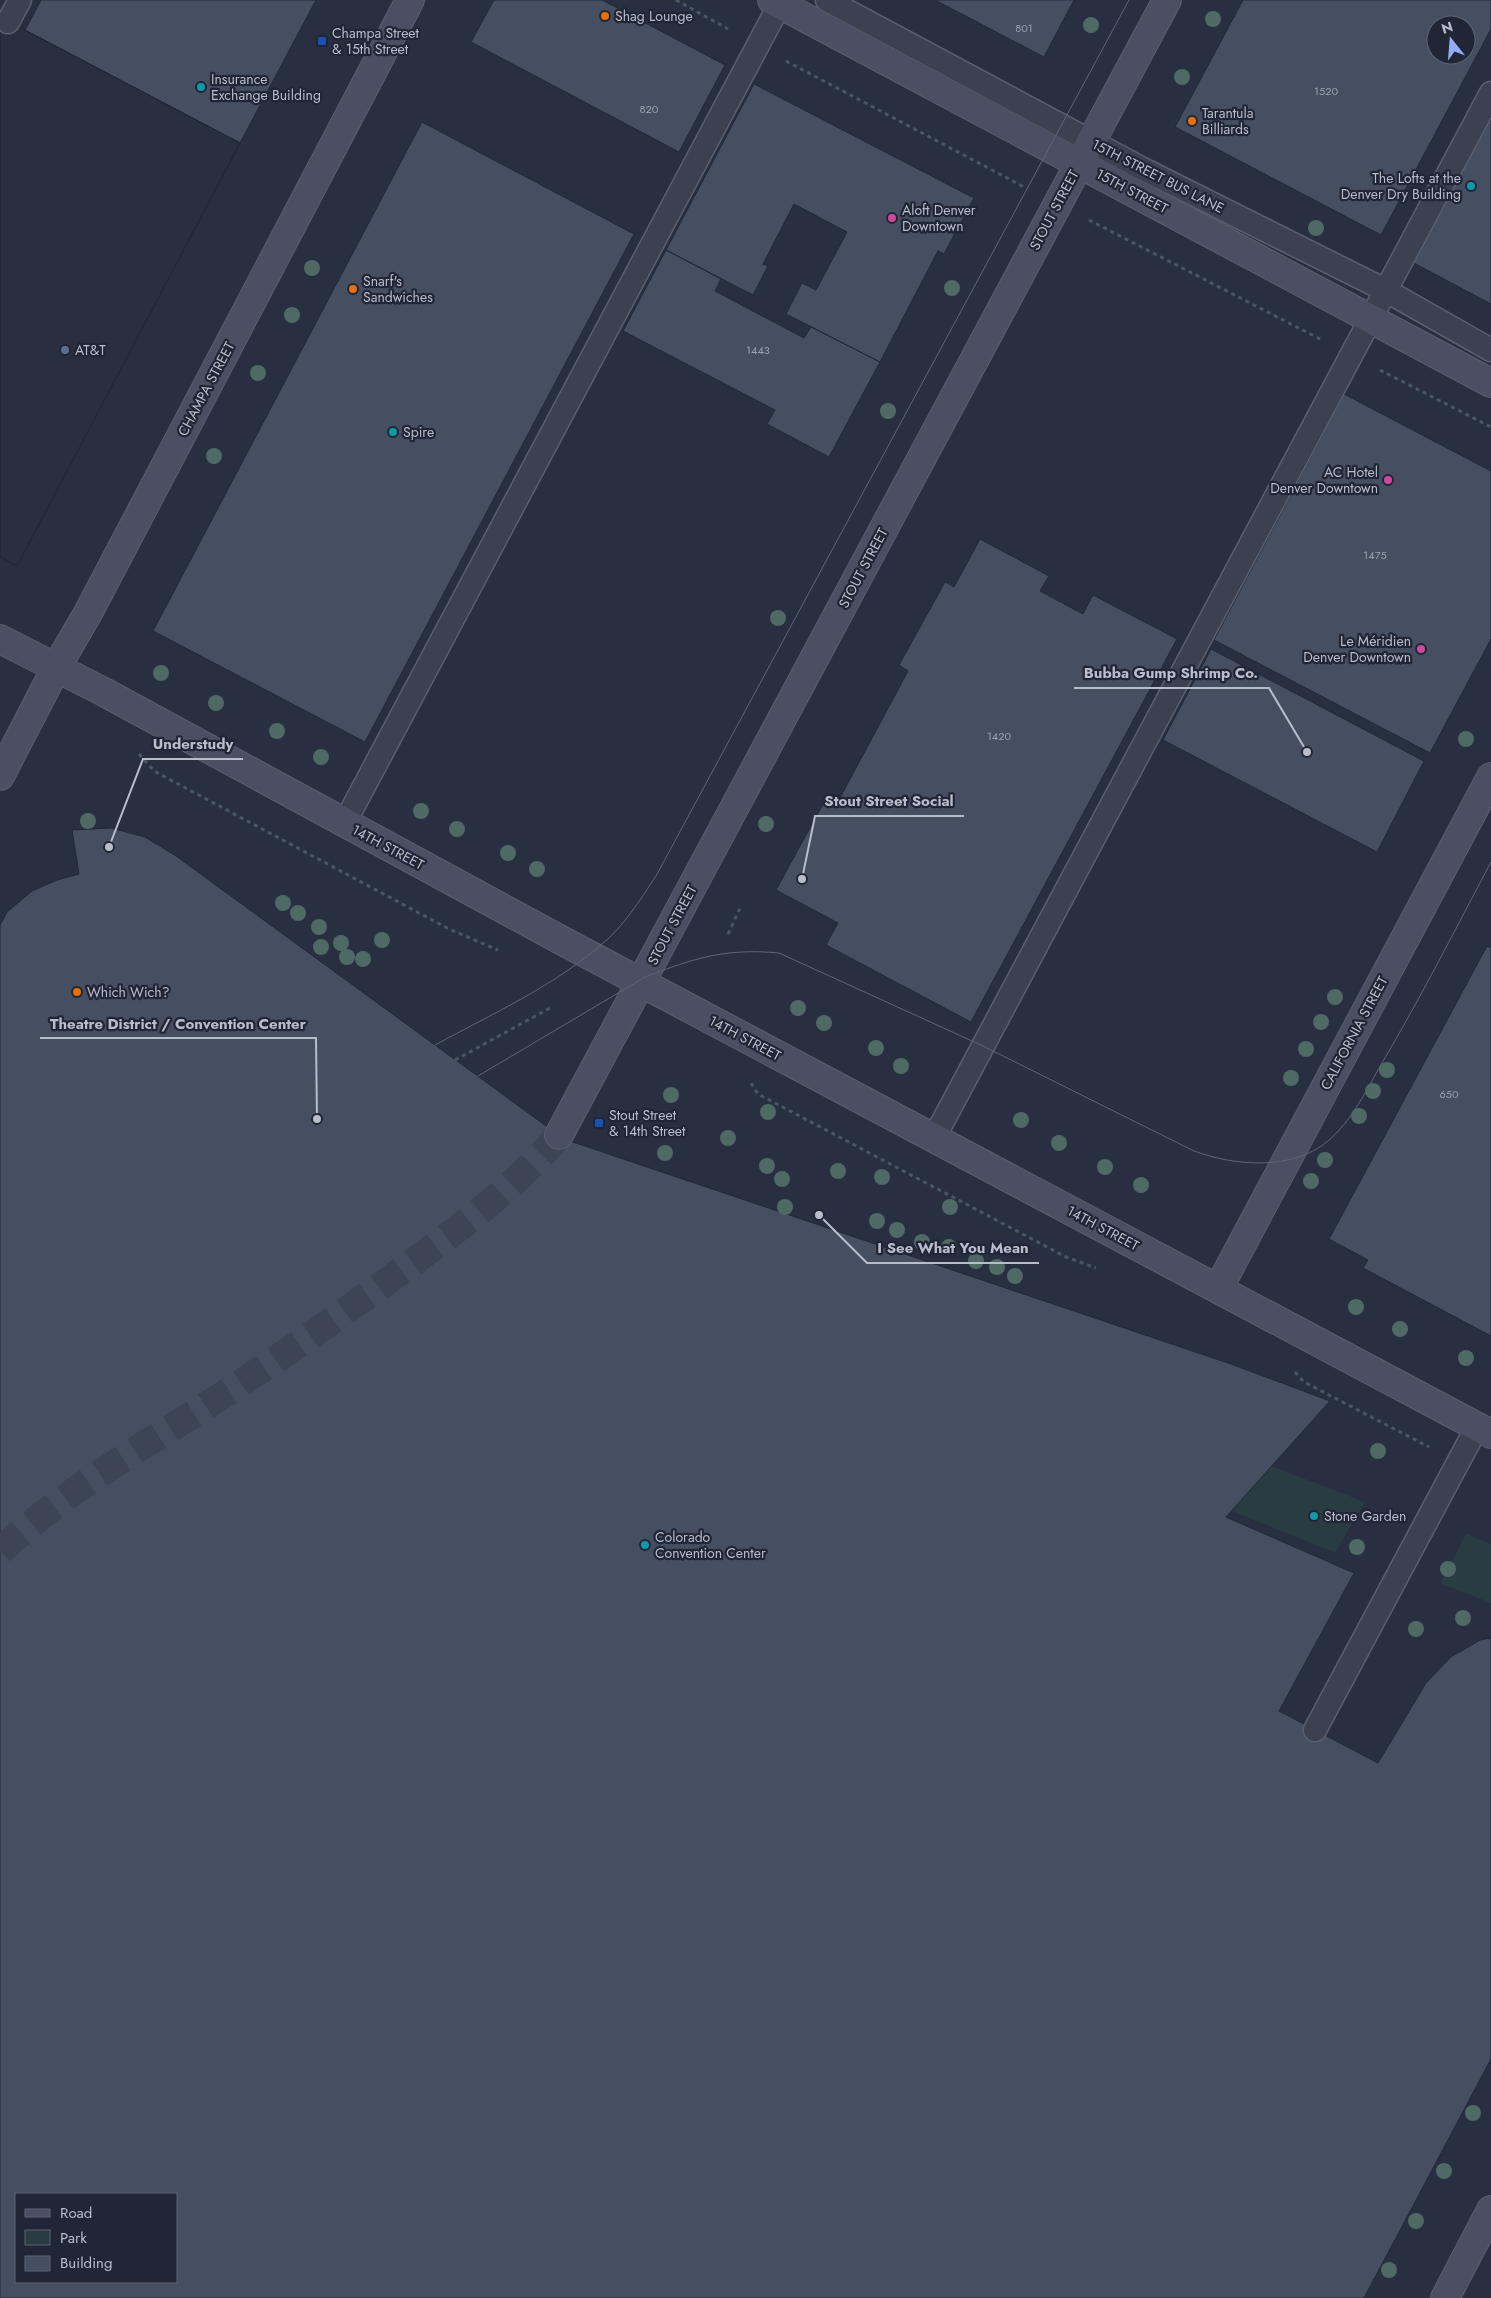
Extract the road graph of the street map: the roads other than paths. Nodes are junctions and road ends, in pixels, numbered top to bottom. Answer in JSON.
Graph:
{"nodes":[{"id":1,"x":20,"y":0,"type":"edge"},
{"id":2,"x":410,"y":0,"type":"edge"},
{"id":3,"x":826,"y":0,"type":"edge"},
{"id":4,"x":1167,"y":0,"type":"edge"},
{"id":5,"x":778,"y":1,"type":"edge"},
{"id":6,"x":8,"y":22,"type":"dead end"},
{"id":7,"x":1491,"y":93,"type":"edge"},
{"id":8,"x":1086,"y":153,"type":"junction"},
{"id":9,"x":1385,"y":290,"type":"junction"},
{"id":10,"x":1371,"y":318,"type":"junction"},
{"id":11,"x":1491,"y":350,"type":"edge"},
{"id":12,"x":1491,"y":383,"type":"edge"},
{"id":13,"x":0,"y":639,"type":"edge"},
{"id":14,"x":56,"y":668,"type":"junction"},
{"id":15,"x":0,"y":776,"type":"edge"},
{"id":16,"x":1491,"y":777,"type":"edge"},
{"id":17,"x":344,"y":824,"type":"junction"},
{"id":18,"x":641,"y":982,"type":"junction"},
{"id":19,"x":559,"y":1135,"type":"tunnel mouth"},
{"id":20,"x":934,"y":1138,"type":"junction"},
{"id":21,"x":1218,"y":1289,"type":"junction"},
{"id":22,"x":1484,"y":1431,"type":"edge"},
{"id":23,"x":1315,"y":1730,"type":"dead end"},
{"id":24,"x":1491,"y":2210,"type":"edge"},
{"id":25,"x":1445,"y":2298,"type":"edge"}],
"edges":[{"from":1,"to":6,"type":"lane"},
{"from":2,"to":14,"type":"main road","name":"CHAMPA STREET"},
{"from":3,"to":8,"type":"lane","name":"15TH STREET BUS LANE"},
{"from":4,"to":8,"type":"main road","name":"STOUT STREET"},
{"from":5,"to":8,"type":"main road","name":"15TH STREET"},
{"from":5,"to":17,"type":"lane"},
{"from":7,"to":9,"type":"lane"},
{"from":8,"to":9,"type":"lane","name":"15TH STREET BUS LANE"},
{"from":8,"to":10,"type":"main road","name":"15TH STREET"},
{"from":8,"to":18,"type":"main road","name":"STOUT STREET"},
{"from":9,"to":10,"type":"lane"},
{"from":9,"to":11,"type":"lane","name":"15TH STREET BUS LANE"},
{"from":10,"to":12,"type":"main road","name":"15TH STREET"},
{"from":10,"to":20,"type":"lane"},
{"from":13,"to":14,"type":"main road","name":"14TH STREET"},
{"from":14,"to":15,"type":"main road","name":"CHAMPA STREET"},
{"from":14,"to":17,"type":"main road","name":"14TH STREET"},
{"from":16,"to":21,"type":"main road","name":"CALIFORNIA STREET"},
{"from":17,"to":18,"type":"main road","name":"14TH STREET"},
{"from":18,"to":19,"type":"main road","name":"STOUT STREET"},
{"from":18,"to":20,"type":"main road","name":"14TH STREET"},
{"from":20,"to":21,"type":"main road","name":"14TH STREET"},
{"from":21,"to":22,"type":"main road","name":"14TH STREET"},
{"from":22,"to":23,"type":"lane"},
{"from":24,"to":25,"type":"main road"}]}
